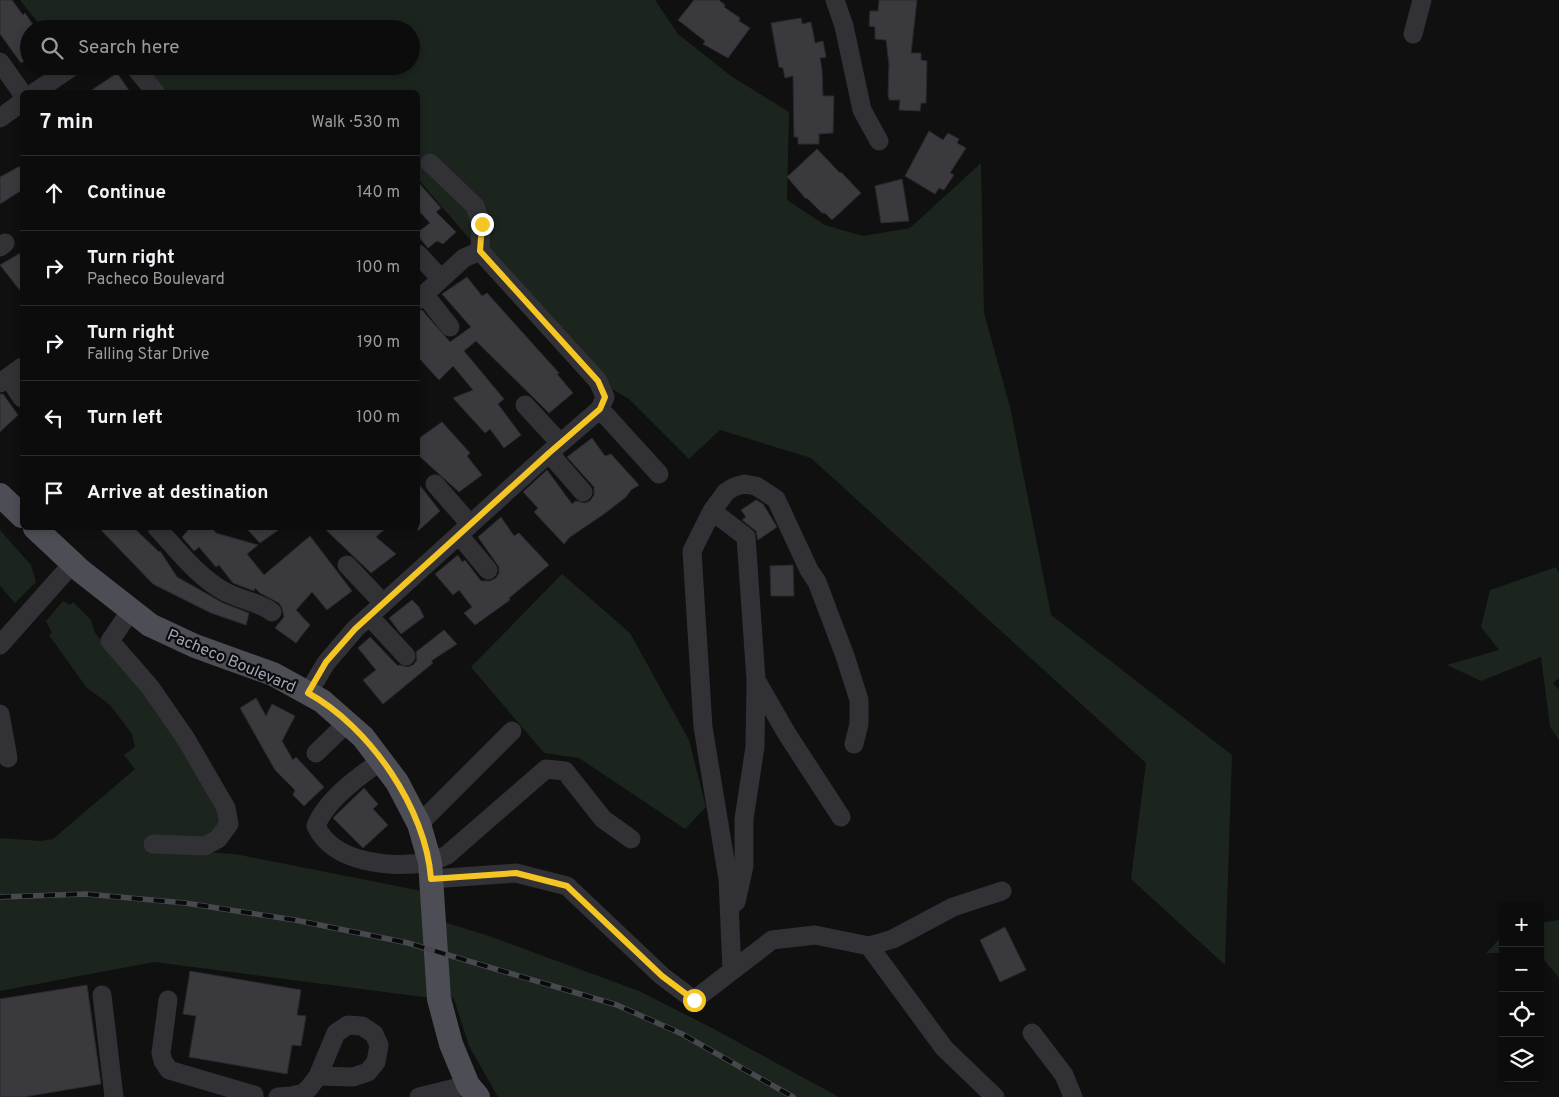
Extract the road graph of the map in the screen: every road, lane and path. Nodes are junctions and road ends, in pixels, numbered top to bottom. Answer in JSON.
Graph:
{"nodes":[{"id":1,"x":835,"y":0,"type":"edge"},
{"id":2,"x":1422,"y":0,"type":"edge"},
{"id":3,"x":1413,"y":34,"type":"dead end"},
{"id":4,"x":0,"y":62,"type":"edge"},
{"id":5,"x":60,"y":75,"type":"edge"},
{"id":6,"x":141,"y":75,"type":"edge"},
{"id":7,"x":20,"y":90,"type":"edge"},
{"id":8,"x":39,"y":90,"type":"edge"},
{"id":9,"x":153,"y":90,"type":"edge"},
{"id":10,"x":20,"y":103,"type":"edge"},
{"id":11,"x":0,"y":118,"type":"edge"},
{"id":12,"x":879,"y":141,"type":"dead end"},
{"id":13,"x":430,"y":163,"type":"dead end"},
{"id":14,"x":480,"y":251,"type":"junction"},
{"id":15,"x":420,"y":256,"type":"edge"},
{"id":16,"x":441,"y":279,"type":"junction"},
{"id":17,"x":421,"y":297,"type":"edge"},
{"id":18,"x":450,"y":327,"type":"dead end"},
{"id":19,"x":10,"y":376,"type":"edge"},
{"id":20,"x":20,"y":394,"type":"edge"},
{"id":21,"x":525,"y":405,"type":"dead end"},
{"id":22,"x":600,"y":409,"type":"junction"},
{"id":23,"x":554,"y":448,"type":"junction"},
{"id":24,"x":659,"y":474,"type":"dead end"},
{"id":25,"x":435,"y":484,"type":"dead end"},
{"id":26,"x":583,"y":492,"type":"dead end"},
{"id":27,"x":0,"y":495,"type":"edge"},
{"id":28,"x":712,"y":511,"type":"junction"},
{"id":29,"x":20,"y":514,"type":"edge"},
{"id":30,"x":465,"y":529,"type":"junction"},
{"id":31,"x":37,"y":530,"type":"edge"},
{"id":32,"x":166,"y":531,"type":"edge"},
{"id":33,"x":73,"y":563,"type":"junction"},
{"id":34,"x":347,"y":565,"type":"dead end"},
{"id":35,"x":488,"y":570,"type":"dead end"},
{"id":36,"x":383,"y":603,"type":"junction"},
{"id":37,"x":131,"y":610,"type":"junction"},
{"id":38,"x":272,"y":612,"type":"dead end"},
{"id":39,"x":369,"y":616,"type":"junction"},
{"id":40,"x":0,"y":645,"type":"edge"},
{"id":41,"x":406,"y":656,"type":"dead end"},
{"id":42,"x":756,"y":680,"type":"junction"},
{"id":43,"x":308,"y":693,"type":"junction"},
{"id":44,"x":0,"y":714,"type":"edge"},
{"id":45,"x":347,"y":723,"type":"junction"},
{"id":46,"x":512,"y":731,"type":"dead end"},
{"id":47,"x":854,"y":744,"type":"dead end"},
{"id":48,"x":316,"y":753,"type":"dead end"},
{"id":49,"x":8,"y":758,"type":"dead end"},
{"id":50,"x":381,"y":761,"type":"junction"},
{"id":51,"x":841,"y":817,"type":"dead end"},
{"id":52,"x":419,"y":824,"type":"junction"},
{"id":53,"x":631,"y":839,"type":"dead end"},
{"id":54,"x":153,"y":844,"type":"dead end"},
{"id":55,"x":430,"y":871,"type":"junction"},
{"id":56,"x":1002,"y":890,"type":"dead end"},
{"id":57,"x":730,"y":927,"type":"junction"},
{"id":58,"x":869,"y":946,"type":"junction"},
{"id":59,"x":732,"y":971,"type":"junction"},
{"id":60,"x":102,"y":995,"type":"dead end"},
{"id":61,"x":168,"y":1000,"type":"dead end"},
{"id":62,"x":1032,"y":1033,"type":"dead end"},
{"id":63,"x":318,"y":1076,"type":"dead end"},
{"id":64,"x":473,"y":1091,"type":"edge"},
{"id":65,"x":257,"y":1096,"type":"edge"},
{"id":66,"x":114,"y":1097,"type":"edge"},
{"id":67,"x":278,"y":1097,"type":"edge"},
{"id":68,"x":419,"y":1097,"type":"edge"},
{"id":69,"x":994,"y":1097,"type":"edge"},
{"id":70,"x":1073,"y":1097,"type":"edge"}],
"edges":[{"from":1,"to":12,"type":"street"},
{"from":2,"to":3,"type":"street"},
{"from":4,"to":7,"type":"street"},
{"from":5,"to":8,"type":"street"},
{"from":6,"to":9,"type":"street"},
{"from":10,"to":11,"type":"street"},
{"from":13,"to":14,"type":"street"},
{"from":14,"to":16,"type":"street"},
{"from":14,"to":22,"type":"street"},
{"from":15,"to":16,"type":"street"},
{"from":16,"to":17,"type":"street"},
{"from":17,"to":18,"type":"street"},
{"from":19,"to":20,"type":"street"},
{"from":21,"to":23,"type":"street"},
{"from":22,"to":23,"type":"street"},
{"from":22,"to":24,"type":"street"},
{"from":23,"to":26,"type":"street"},
{"from":23,"to":30,"type":"street"},
{"from":25,"to":30,"type":"street"},
{"from":27,"to":29,"type":"main road"},
{"from":28,"to":42,"type":"street"},
{"from":28,"to":47,"type":"street"},
{"from":28,"to":57,"type":"street"},
{"from":30,"to":35,"type":"street"},
{"from":30,"to":36,"type":"street"},
{"from":31,"to":33,"type":"main road","name":"Pacheco Boulevard"},
{"from":32,"to":38,"type":"street"},
{"from":33,"to":37,"type":"main road","name":"Pacheco Boulevard"},
{"from":33,"to":40,"type":"street"},
{"from":34,"to":36,"type":"street"},
{"from":36,"to":39,"type":"street"},
{"from":37,"to":43,"type":"main road","name":"Pacheco Boulevard"},
{"from":37,"to":54,"type":"street"},
{"from":39,"to":41,"type":"street"},
{"from":39,"to":43,"type":"street"},
{"from":42,"to":51,"type":"street"},
{"from":42,"to":57,"type":"street"},
{"from":43,"to":45,"type":"main road","name":"Pacheco Boulevard"},
{"from":44,"to":49,"type":"street"},
{"from":45,"to":48,"type":"street"},
{"from":45,"to":50,"type":"main road","name":"Pacheco Boulevard"},
{"from":46,"to":52,"type":"street"},
{"from":50,"to":52,"type":"main road","name":"Pacheco Boulevard"},
{"from":50,"to":55,"type":"street"},
{"from":52,"to":55,"type":"main road","name":"Pacheco Boulevard"},
{"from":53,"to":55,"type":"street"},
{"from":55,"to":59,"type":"street"},
{"from":55,"to":64,"type":"main road","name":"Pacheco Boulevard"},
{"from":56,"to":58,"type":"street"},
{"from":57,"to":59,"type":"street"},
{"from":58,"to":59,"type":"street"},
{"from":58,"to":69,"type":"street"},
{"from":60,"to":66,"type":"street"},
{"from":61,"to":65,"type":"street"},
{"from":62,"to":70,"type":"street"},
{"from":63,"to":67,"type":"street"},
{"from":64,"to":68,"type":"street"}]}
